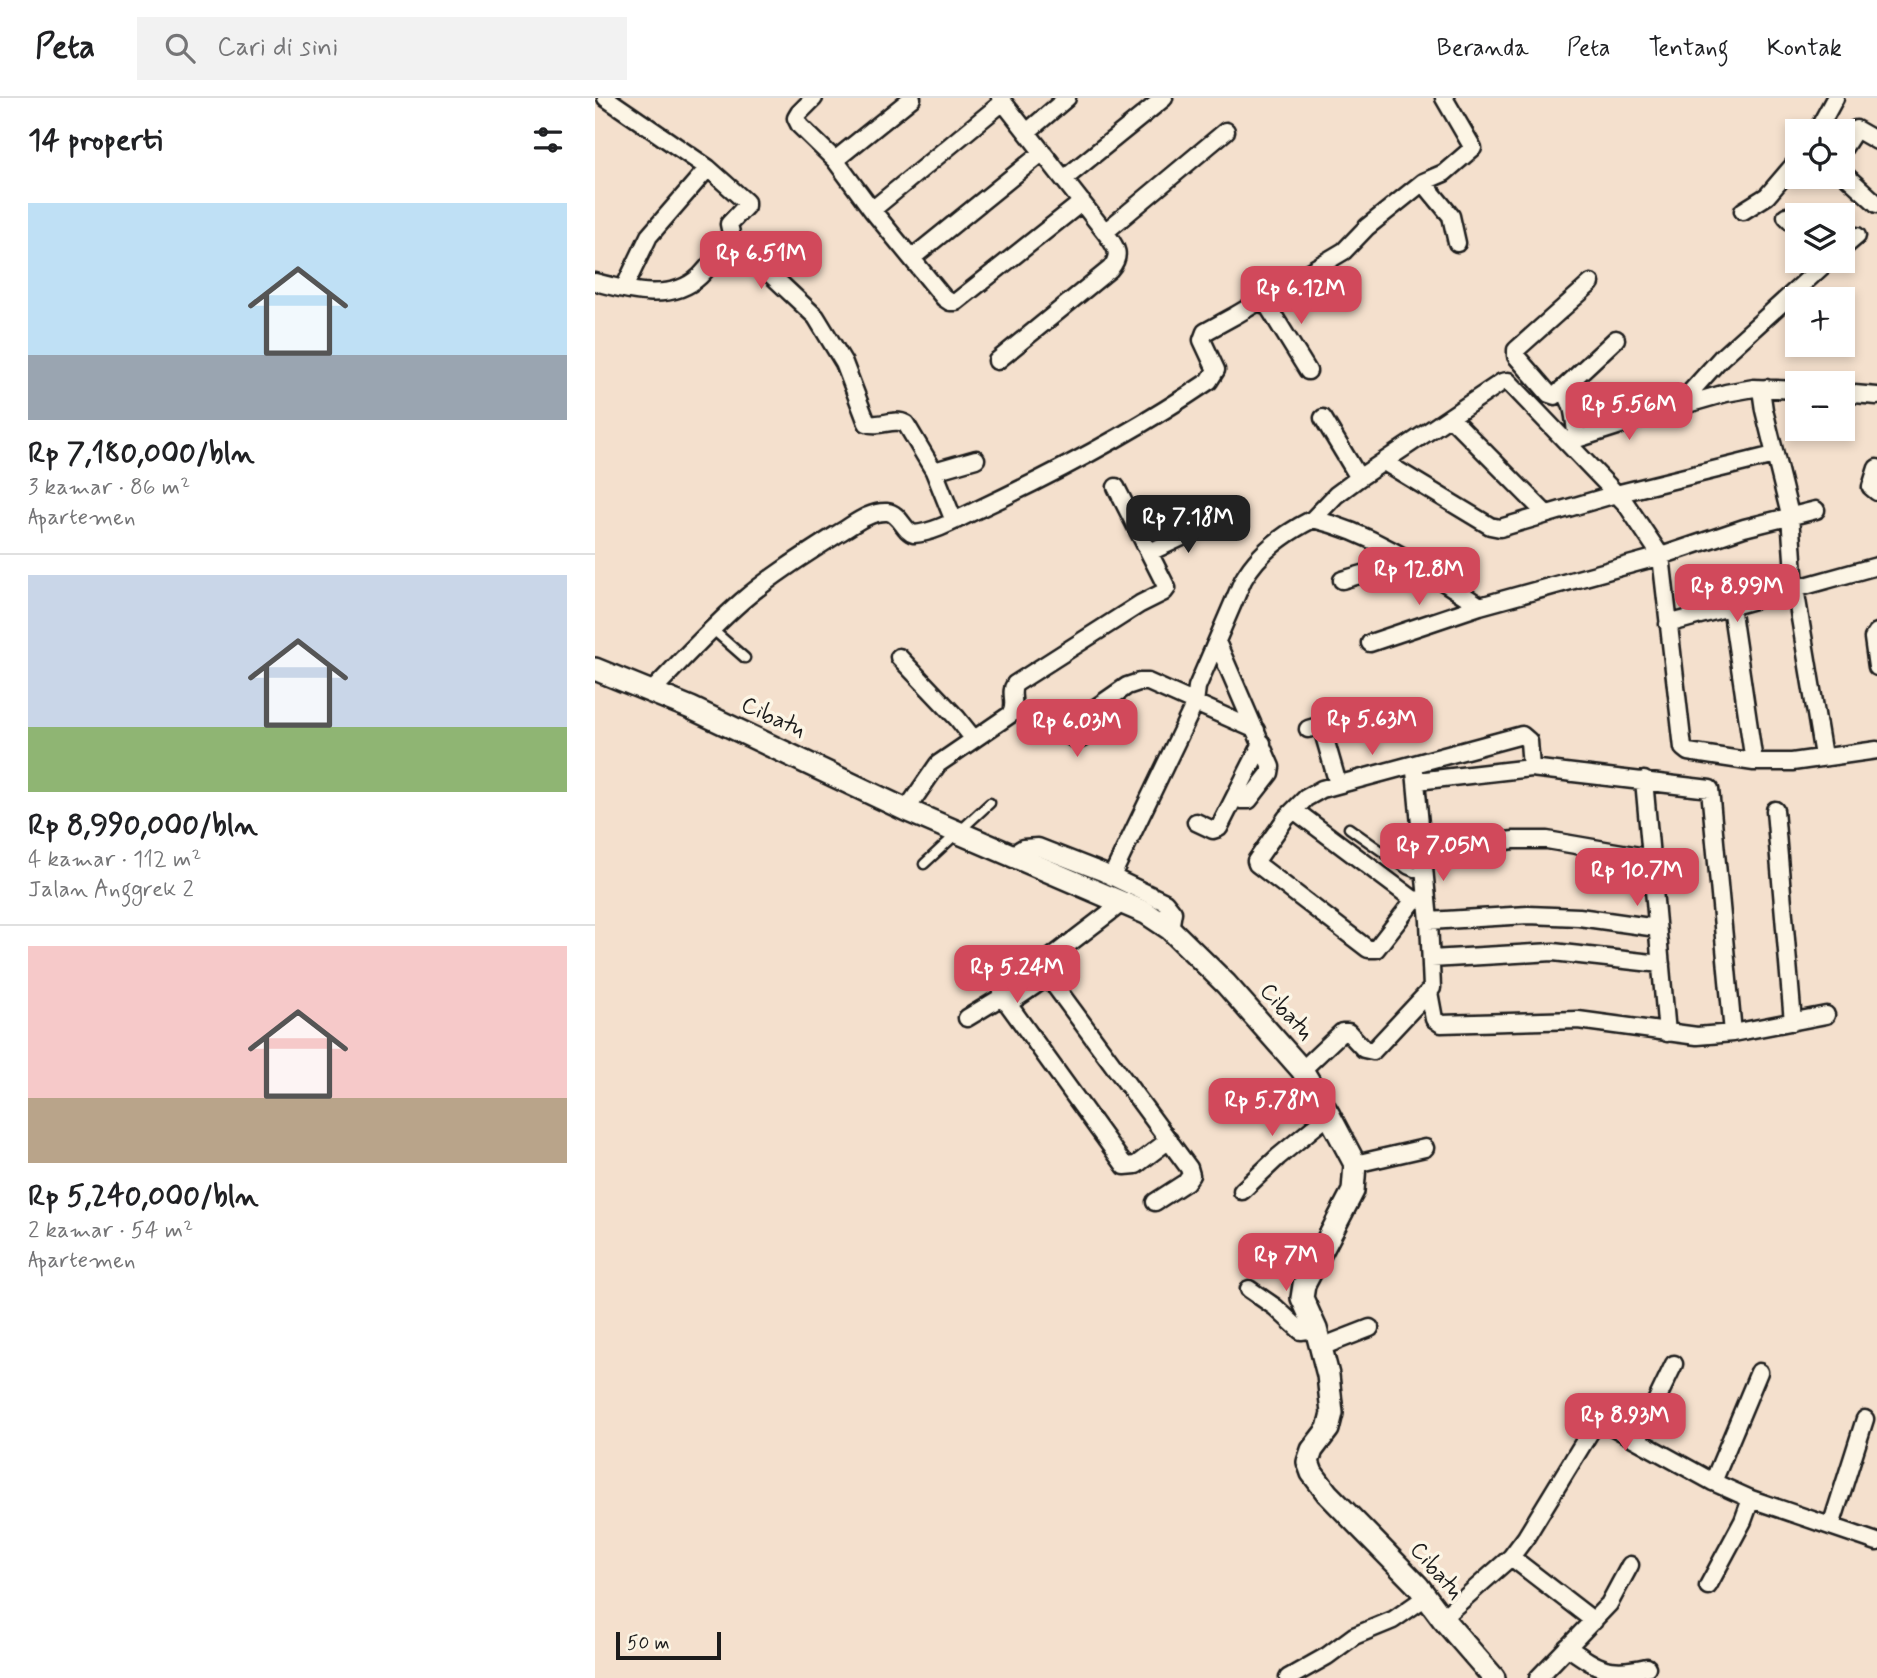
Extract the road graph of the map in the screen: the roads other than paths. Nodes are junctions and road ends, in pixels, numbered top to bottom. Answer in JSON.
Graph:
{"nodes":[{"id":1,"x":606,"y":98,"type":"edge"},
{"id":2,"x":814,"y":98,"type":"edge"},
{"id":3,"x":912,"y":98,"type":"edge"},
{"id":4,"x":1067,"y":98,"type":"edge"},
{"id":5,"x":1164,"y":98,"type":"edge"},
{"id":6,"x":1444,"y":98,"type":"edge"},
{"id":7,"x":1835,"y":98,"type":"edge"},
{"id":8,"x":1002,"y":100,"type":"edge"},
{"id":9,"x":1824,"y":119,"type":"edge"},
{"id":10,"x":1226,"y":131,"type":"dead end"},
{"id":11,"x":1855,"y":131,"type":"edge"},
{"id":12,"x":1027,"y":132,"type":"junction"},
{"id":13,"x":1877,"y":141,"type":"edge"},
{"id":14,"x":1044,"y":152,"type":"junction"},
{"id":15,"x":835,"y":160,"type":"junction"},
{"id":16,"x":708,"y":168,"type":"junction"},
{"id":17,"x":1785,"y":175,"type":"edge"},
{"id":18,"x":1064,"y":178,"type":"junction"},
{"id":19,"x":1423,"y":182,"type":"junction"},
{"id":20,"x":1855,"y":184,"type":"edge"},
{"id":21,"x":1082,"y":202,"type":"junction"},
{"id":22,"x":1877,"y":204,"type":"edge"},
{"id":23,"x":872,"y":210,"type":"junction"},
{"id":24,"x":1743,"y":211,"type":"dead end"},
{"id":25,"x":1105,"y":232,"type":"junction"},
{"id":26,"x":732,"y":238,"type":"junction"},
{"id":27,"x":1457,"y":243,"type":"dead end"},
{"id":28,"x":912,"y":258,"type":"junction"},
{"id":29,"x":1815,"y":273,"type":"edge"},
{"id":30,"x":595,"y":282,"type":"edge"},
{"id":31,"x":1591,"y":283,"type":"dead end"},
{"id":32,"x":624,"y":288,"type":"junction"},
{"id":33,"x":1264,"y":300,"type":"junction"},
{"id":34,"x":1616,"y":339,"type":"dead end"},
{"id":35,"x":997,"y":361,"type":"dead end"},
{"id":36,"x":1308,"y":371,"type":"dead end"},
{"id":37,"x":1766,"y":388,"type":"junction"},
{"id":38,"x":1562,"y":389,"type":"junction"},
{"id":39,"x":1785,"y":389,"type":"edge"},
{"id":40,"x":1855,"y":394,"type":"edge"},
{"id":41,"x":1877,"y":396,"type":"edge"},
{"id":42,"x":1677,"y":407,"type":"junction"},
{"id":43,"x":1450,"y":416,"type":"junction"},
{"id":44,"x":1323,"y":418,"type":"dead end"},
{"id":45,"x":1573,"y":441,"type":"junction"},
{"id":46,"x":1774,"y":455,"type":"junction"},
{"id":47,"x":976,"y":459,"type":"dead end"},
{"id":48,"x":1384,"y":462,"type":"junction"},
{"id":49,"x":1877,"y":468,"type":"edge"},
{"id":50,"x":934,"y":471,"type":"junction"},
{"id":51,"x":1359,"y":478,"type":"junction"},
{"id":52,"x":1116,"y":487,"type":"dead end"},
{"id":53,"x":1877,"y":492,"type":"edge"},
{"id":54,"x":1616,"y":494,"type":"junction"},
{"id":55,"x":1816,"y":510,"type":"dead end"},
{"id":56,"x":1546,"y":514,"type":"junction"},
{"id":57,"x":1790,"y":515,"type":"junction"},
{"id":58,"x":1313,"y":519,"type":"junction"},
{"id":59,"x":954,"y":522,"type":"junction"},
{"id":60,"x":1210,"y":524,"type":"dead end"},
{"id":61,"x":1150,"y":552,"type":"junction"},
{"id":62,"x":1661,"y":556,"type":"junction"},
{"id":63,"x":1411,"y":560,"type":"junction"},
{"id":64,"x":1877,"y":566,"type":"edge"},
{"id":65,"x":1342,"y":580,"type":"dead end"},
{"id":66,"x":1795,"y":588,"type":"junction"},
{"id":67,"x":1480,"y":606,"type":"junction"},
{"id":68,"x":1731,"y":606,"type":"junction"},
{"id":69,"x":1668,"y":624,"type":"junction"},
{"id":70,"x":712,"y":629,"type":"junction"},
{"id":71,"x":1877,"y":632,"type":"edge"},
{"id":72,"x":1217,"y":642,"type":"junction"},
{"id":73,"x":1370,"y":643,"type":"dead end"},
{"id":74,"x":899,"y":657,"type":"dead end"},
{"id":75,"x":745,"y":658,"type":"dead end"},
{"id":76,"x":1877,"y":667,"type":"edge"},
{"id":77,"x":595,"y":669,"type":"edge"},
{"id":78,"x":651,"y":692,"type":"junction"},
{"id":79,"x":1192,"y":696,"type":"junction"},
{"id":80,"x":1090,"y":712,"type":"dead end"},
{"id":81,"x":1345,"y":718,"type":"dead end"},
{"id":82,"x":1259,"y":736,"type":"junction"},
{"id":83,"x":973,"y":738,"type":"junction"},
{"id":84,"x":1877,"y":750,"type":"edge"},
{"id":85,"x":1823,"y":756,"type":"junction"},
{"id":86,"x":1754,"y":762,"type":"junction"},
{"id":87,"x":1531,"y":768,"type":"junction"},
{"id":88,"x":1415,"y":773,"type":"junction"},
{"id":89,"x":1644,"y":780,"type":"junction"},
{"id":90,"x":1338,"y":783,"type":"junction"},
{"id":91,"x":990,"y":803,"type":"dead end"},
{"id":92,"x":906,"y":810,"type":"junction"},
{"id":93,"x":1294,"y":810,"type":"junction"},
{"id":94,"x":1775,"y":810,"type":"dead end"},
{"id":95,"x":1196,"y":822,"type":"dead end"},
{"id":96,"x":1349,"y":828,"type":"dead end"},
{"id":97,"x":957,"y":832,"type":"junction"},
{"id":98,"x":1423,"y":851,"type":"junction"},
{"id":99,"x":1010,"y":856,"type":"junction"},
{"id":100,"x":1651,"y":858,"type":"junction"},
{"id":101,"x":925,"y":864,"type":"dead end"},
{"id":102,"x":1424,"y":872,"type":"junction"},
{"id":103,"x":1107,"y":874,"type":"junction"},
{"id":104,"x":1420,"y":899,"type":"junction"},
{"id":105,"x":1122,"y":903,"type":"junction"},
{"id":106,"x":1429,"y":921,"type":"junction"},
{"id":107,"x":1657,"y":928,"type":"junction"},
{"id":108,"x":1170,"y":929,"type":"junction"},
{"id":109,"x":1049,"y":959,"type":"junction"},
{"id":110,"x":1431,"y":960,"type":"junction"},
{"id":111,"x":1661,"y":964,"type":"junction"},
{"id":112,"x":1049,"y":976,"type":"junction"},
{"id":113,"x":1429,"y":992,"type":"junction"},
{"id":114,"x":1004,"y":1001,"type":"junction"},
{"id":115,"x":1826,"y":1015,"type":"dead end"},
{"id":116,"x":967,"y":1018,"type":"dead end"},
{"id":117,"x":1793,"y":1022,"type":"junction"},
{"id":118,"x":1667,"y":1033,"type":"junction"},
{"id":119,"x":1733,"y":1033,"type":"junction"},
{"id":120,"x":1302,"y":1070,"type":"junction"},
{"id":121,"x":1329,"y":1115,"type":"junction"},
{"id":122,"x":1169,"y":1140,"type":"junction"},
{"id":123,"x":1425,"y":1148,"type":"dead end"},
{"id":124,"x":1355,"y":1164,"type":"junction"},
{"id":125,"x":1242,"y":1191,"type":"dead end"},
{"id":126,"x":1155,"y":1202,"type":"dead end"},
{"id":127,"x":1249,"y":1289,"type":"dead end"},
{"id":128,"x":1370,"y":1328,"type":"dead end"},
{"id":129,"x":1318,"y":1338,"type":"junction"},
{"id":130,"x":1674,"y":1364,"type":"dead end"},
{"id":131,"x":1759,"y":1372,"type":"dead end"},
{"id":132,"x":1865,"y":1419,"type":"dead end"},
{"id":133,"x":1638,"y":1439,"type":"junction"},
{"id":134,"x":1713,"y":1482,"type":"junction"},
{"id":135,"x":1751,"y":1499,"type":"junction"},
{"id":136,"x":1831,"y":1526,"type":"junction"},
{"id":137,"x":1876,"y":1538,"type":"edge"},
{"id":138,"x":1511,"y":1557,"type":"junction"},
{"id":139,"x":1630,"y":1565,"type":"dead end"},
{"id":140,"x":1708,"y":1586,"type":"dead end"},
{"id":141,"x":1426,"y":1597,"type":"junction"},
{"id":142,"x":1442,"y":1618,"type":"junction"},
{"id":143,"x":1594,"y":1620,"type":"junction"},
{"id":144,"x":1567,"y":1647,"type":"junction"},
{"id":145,"x":1647,"y":1667,"type":"dead end"},
{"id":146,"x":1288,"y":1678,"type":"edge"},
{"id":147,"x":1494,"y":1678,"type":"edge"},
{"id":148,"x":1538,"y":1678,"type":"edge"}],
"edges":[{"from":1,"to":16,"type":"street"},
{"from":2,"to":15,"type":"street"},
{"from":3,"to":15,"type":"street"},
{"from":4,"to":12,"type":"street"},
{"from":5,"to":18,"type":"street"},
{"from":6,"to":19,"type":"street"},
{"from":7,"to":9,"type":"street"},
{"from":8,"to":12,"type":"street"},
{"from":8,"to":23,"type":"street"},
{"from":10,"to":25,"type":"street"},
{"from":11,"to":13,"type":"street"},
{"from":12,"to":14,"type":"street"},
{"from":14,"to":18,"type":"street"},
{"from":14,"to":28,"type":"street"},
{"from":15,"to":23,"type":"street"},
{"from":16,"to":26,"type":"street"},
{"from":16,"to":32,"type":"street"},
{"from":17,"to":24,"type":"street"},
{"from":18,"to":21,"type":"street"},
{"from":19,"to":27,"type":"street"},
{"from":19,"to":33,"type":"street"},
{"from":20,"to":22,"type":"street"},
{"from":21,"to":25,"type":"street"},
{"from":21,"to":28,"type":"street"},
{"from":23,"to":28,"type":"street"},
{"from":25,"to":35,"type":"street"},
{"from":26,"to":32,"type":"street"},
{"from":26,"to":50,"type":"street"},
{"from":29,"to":42,"type":"street"},
{"from":30,"to":32,"type":"street"},
{"from":31,"to":38,"type":"street"},
{"from":33,"to":36,"type":"street"},
{"from":33,"to":59,"type":"street"},
{"from":34,"to":38,"type":"street"},
{"from":37,"to":39,"type":"street"},
{"from":37,"to":42,"type":"street"},
{"from":37,"to":46,"type":"street"},
{"from":38,"to":45,"type":"street"},
{"from":40,"to":41,"type":"street"},
{"from":42,"to":45,"type":"street"},
{"from":43,"to":45,"type":"street"},
{"from":43,"to":48,"type":"street"},
{"from":43,"to":56,"type":"street"},
{"from":44,"to":51,"type":"street"},
{"from":45,"to":54,"type":"street"},
{"from":46,"to":54,"type":"street"},
{"from":46,"to":57,"type":"street"},
{"from":47,"to":50,"type":"street"},
{"from":48,"to":51,"type":"street"},
{"from":48,"to":56,"type":"street"},
{"from":49,"to":53,"type":"street"},
{"from":50,"to":59,"type":"street"},
{"from":51,"to":58,"type":"street"},
{"from":52,"to":61,"type":"street"},
{"from":54,"to":56,"type":"street"},
{"from":54,"to":62,"type":"street"},
{"from":55,"to":57,"type":"street"},
{"from":57,"to":62,"type":"street"},
{"from":57,"to":66,"type":"street"},
{"from":58,"to":63,"type":"street"},
{"from":58,"to":72,"type":"street"},
{"from":59,"to":70,"type":"street"},
{"from":60,"to":61,"type":"street"},
{"from":61,"to":83,"type":"street"},
{"from":62,"to":67,"type":"street"},
{"from":62,"to":69,"type":"street"},
{"from":63,"to":65,"type":"street"},
{"from":63,"to":67,"type":"street"},
{"from":64,"to":66,"type":"street"},
{"from":66,"to":68,"type":"street"},
{"from":66,"to":85,"type":"street"},
{"from":67,"to":73,"type":"street"},
{"from":68,"to":69,"type":"street"},
{"from":68,"to":86,"type":"street"},
{"from":69,"to":86,"type":"street"},
{"from":70,"to":75,"type":"lane"},
{"from":70,"to":78,"type":"street"},
{"from":71,"to":76,"type":"street"},
{"from":72,"to":79,"type":"street"},
{"from":72,"to":82,"type":"street"},
{"from":74,"to":83,"type":"street"},
{"from":77,"to":78,"type":"street","name":"Cibatu"},
{"from":78,"to":92,"type":"street","name":"Cibatu"},
{"from":79,"to":80,"type":"street"},
{"from":79,"to":82,"type":"street"},
{"from":79,"to":103,"type":"street"},
{"from":81,"to":90,"type":"street"},
{"from":82,"to":95,"type":"street"},
{"from":83,"to":92,"type":"street"},
{"from":84,"to":85,"type":"street"},
{"from":85,"to":86,"type":"street"},
{"from":87,"to":88,"type":"street"},
{"from":87,"to":88,"type":"street"},
{"from":87,"to":89,"type":"street"},
{"from":88,"to":90,"type":"street"},
{"from":88,"to":98,"type":"street"},
{"from":89,"to":100,"type":"street"},
{"from":89,"to":119,"type":"street"},
{"from":90,"to":93,"type":"street"},
{"from":91,"to":97,"type":"lane"},
{"from":92,"to":97,"type":"street","name":"Cibatu"},
{"from":93,"to":104,"type":"street"},
{"from":93,"to":104,"type":"street"},
{"from":94,"to":117,"type":"street"},
{"from":96,"to":102,"type":"lane"},
{"from":97,"to":99,"type":"street","name":"Cibatu"},
{"from":97,"to":101,"type":"lane"},
{"from":98,"to":100,"type":"street"},
{"from":98,"to":102,"type":"street"},
{"from":99,"to":103,"type":"street"},
{"from":99,"to":105,"type":"street","name":"Cibatu"},
{"from":100,"to":107,"type":"street"},
{"from":102,"to":104,"type":"street"},
{"from":103,"to":108,"type":"street"},
{"from":104,"to":106,"type":"street"},
{"from":105,"to":108,"type":"street","name":"Cibatu"},
{"from":105,"to":109,"type":"street"},
{"from":106,"to":107,"type":"street"},
{"from":106,"to":110,"type":"street"},
{"from":107,"to":111,"type":"street"},
{"from":108,"to":120,"type":"street","name":"Cibatu"},
{"from":109,"to":112,"type":"street"},
{"from":109,"to":114,"type":"street"},
{"from":110,"to":111,"type":"street"},
{"from":110,"to":113,"type":"street"},
{"from":111,"to":118,"type":"street"},
{"from":112,"to":114,"type":"street"},
{"from":112,"to":122,"type":"street"},
{"from":113,"to":118,"type":"street"},
{"from":113,"to":120,"type":"street"},
{"from":114,"to":116,"type":"street"},
{"from":114,"to":122,"type":"street"},
{"from":115,"to":117,"type":"street"},
{"from":117,"to":119,"type":"street"},
{"from":118,"to":119,"type":"street"},
{"from":120,"to":121,"type":"street","name":"Cibatu"},
{"from":121,"to":124,"type":"street","name":"Cibatu"},
{"from":121,"to":125,"type":"street"},
{"from":122,"to":126,"type":"street"},
{"from":123,"to":124,"type":"street"},
{"from":124,"to":129,"type":"street","name":"Cibatu"},
{"from":127,"to":129,"type":"street"},
{"from":128,"to":129,"type":"street"},
{"from":129,"to":141,"type":"street","name":"Cibatu"},
{"from":130,"to":133,"type":"street"},
{"from":131,"to":134,"type":"street"},
{"from":132,"to":136,"type":"street"},
{"from":133,"to":134,"type":"street"},
{"from":133,"to":138,"type":"street"},
{"from":134,"to":135,"type":"street"},
{"from":135,"to":136,"type":"street"},
{"from":135,"to":140,"type":"street"},
{"from":136,"to":137,"type":"street"},
{"from":138,"to":142,"type":"street"},
{"from":138,"to":143,"type":"street"},
{"from":139,"to":143,"type":"street"},
{"from":141,"to":142,"type":"street","name":"Cibatu"},
{"from":141,"to":146,"type":"street"},
{"from":142,"to":147,"type":"street","name":"Cibatu"},
{"from":143,"to":144,"type":"street"},
{"from":144,"to":145,"type":"street"},
{"from":144,"to":148,"type":"street"}]}
